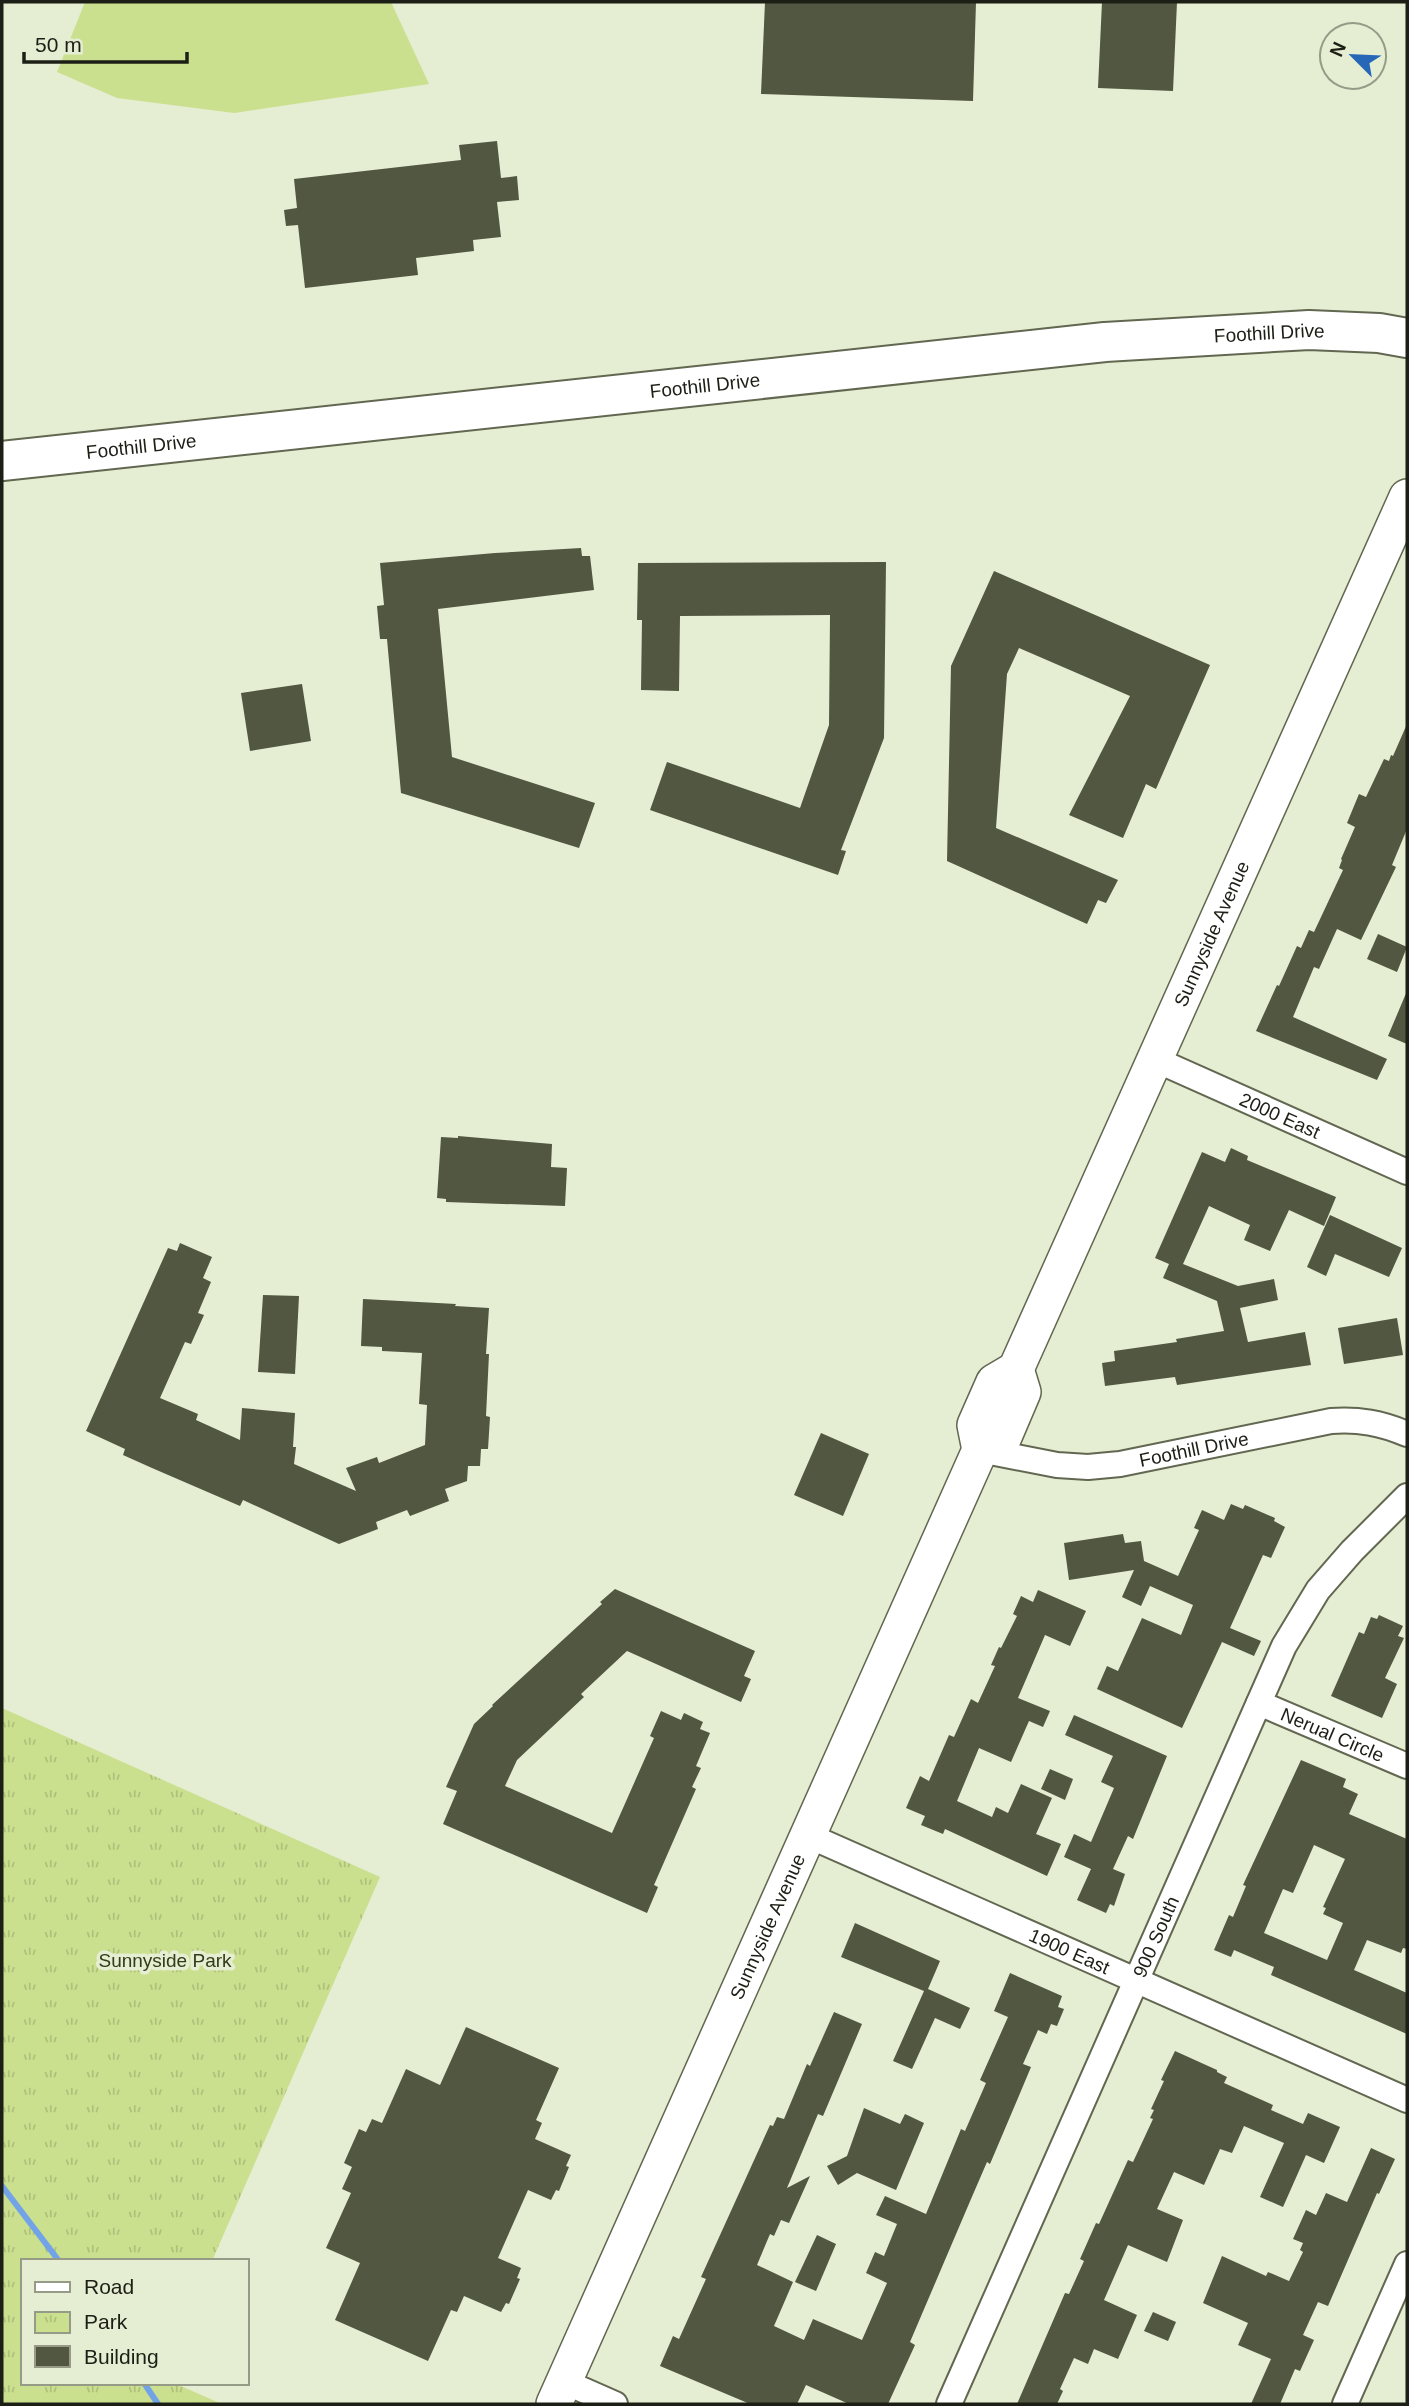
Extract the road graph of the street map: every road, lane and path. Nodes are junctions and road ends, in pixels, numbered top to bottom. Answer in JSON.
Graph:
{"nodes":[{"id":1,"x":1407,"y":338,"type":"edge"},
{"id":2,"x":2,"y":461,"type":"edge"},
{"id":3,"x":1407,"y":497,"type":"edge"},
{"id":4,"x":1154,"y":1059,"type":"junction"},
{"id":5,"x":1407,"y":1172,"type":"edge"},
{"id":6,"x":1407,"y":1434,"type":"edge"},
{"id":7,"x":980,"y":1450,"type":"junction"},
{"id":8,"x":1407,"y":1496,"type":"edge"},
{"id":9,"x":1259,"y":1703,"type":"junction"},
{"id":10,"x":1407,"y":1766,"type":"edge"},
{"id":11,"x":807,"y":1835,"type":"junction"},
{"id":12,"x":1137,"y":1980,"type":"junction"},
{"id":13,"x":1407,"y":2100,"type":"edge"},
{"id":14,"x":1407,"y":2264,"type":"edge"},
{"id":15,"x":559,"y":2393,"type":"edge"},
{"id":16,"x":615,"y":2404,"type":"edge"},
{"id":17,"x":949,"y":2404,"type":"edge"},
{"id":18,"x":1345,"y":2404,"type":"edge"}],
"edges":[{"from":1,"to":2,"type":"main road","name":"Foothill Drive"},
{"from":3,"to":4,"type":"main road","name":"Sunnyside Avenue"},
{"from":4,"to":5,"type":"street","name":"2000 East"},
{"from":4,"to":7,"type":"main road","name":"Sunnyside Avenue"},
{"from":6,"to":7,"type":"street","name":"Foothill Drive"},
{"from":7,"to":11,"type":"main road","name":"Sunnyside Avenue"},
{"from":8,"to":9,"type":"street","name":"900 South"},
{"from":9,"to":10,"type":"street","name":"Nerual Circle"},
{"from":9,"to":12,"type":"street","name":"900 South"},
{"from":11,"to":12,"type":"street","name":"1900 East"},
{"from":11,"to":15,"type":"main road","name":"Sunnyside Avenue"},
{"from":12,"to":13,"type":"street","name":"1900 East"},
{"from":12,"to":17,"type":"street","name":"900 South"},
{"from":14,"to":18,"type":"street"},
{"from":15,"to":16,"type":"street"}]}
